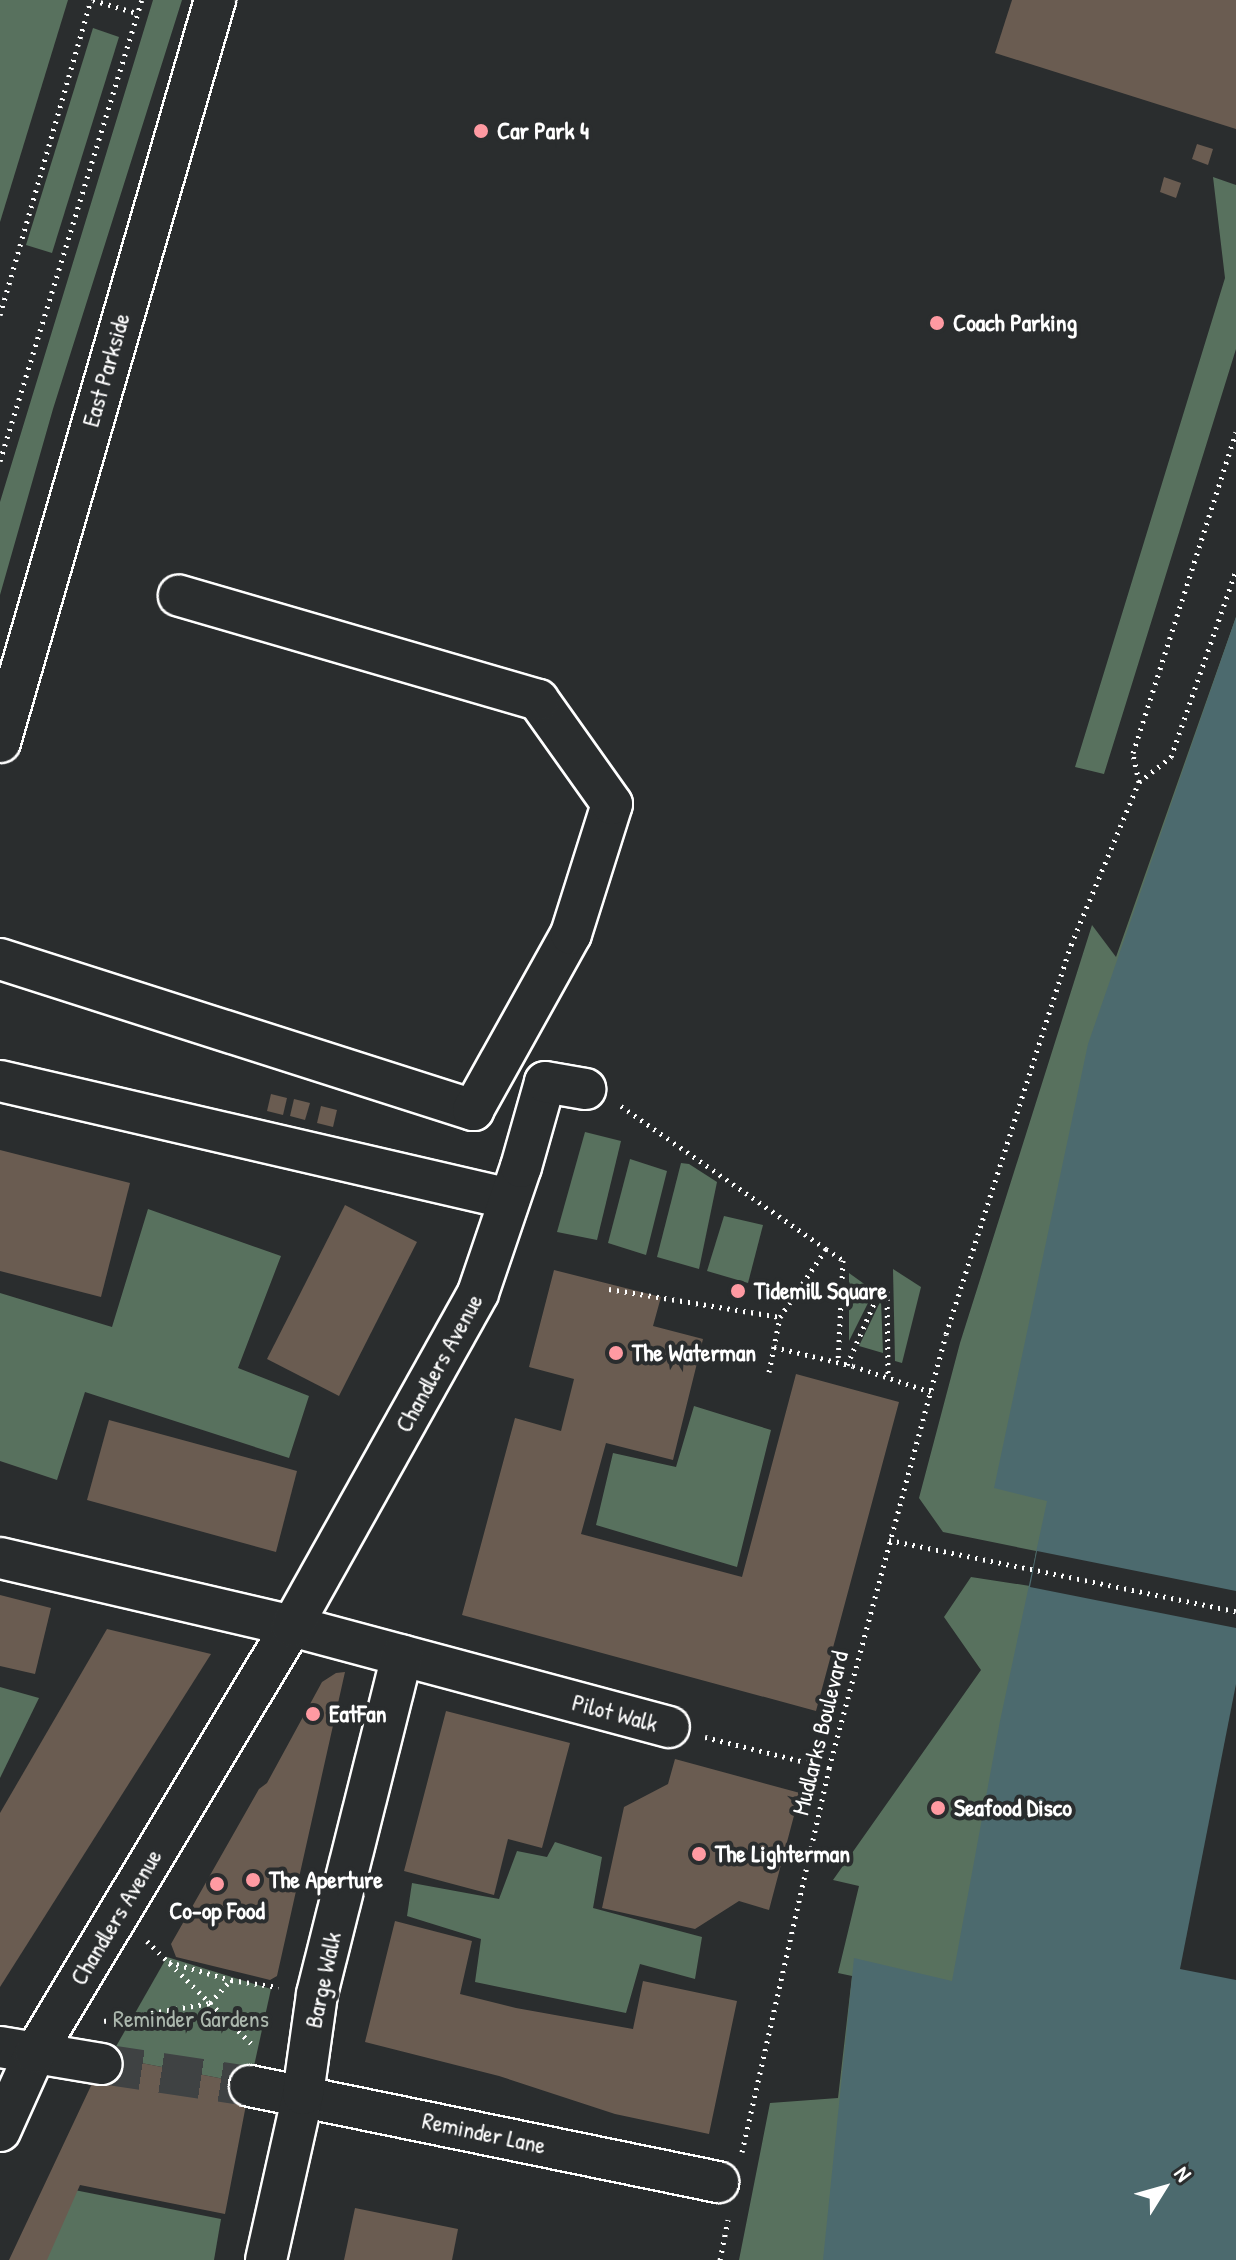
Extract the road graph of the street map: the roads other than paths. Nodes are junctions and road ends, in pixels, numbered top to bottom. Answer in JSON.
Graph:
{"nodes":[{"id":1,"x":215,"y":0,"type":"edge"},
{"id":2,"x":179,"y":596,"type":"dead end"},
{"id":3,"x":0,"y":742,"type":"edge"},
{"id":4,"x":0,"y":959,"type":"edge"},
{"id":5,"x":0,"y":1081,"type":"edge"},
{"id":6,"x":585,"y":1089,"type":"road end"},
{"id":7,"x":510,"y":1199,"type":"junction"},
{"id":8,"x":0,"y":1558,"type":"edge"},
{"id":9,"x":292,"y":1626,"type":"junction"},
{"id":10,"x":402,"y":1656,"type":"junction"},
{"id":11,"x":669,"y":1727,"type":"road end"},
{"id":12,"x":27,"y":2044,"type":"edge"},
{"id":13,"x":102,"y":2064,"type":"tunnel mouth"},
{"id":14,"x":250,"y":2086,"type":"tunnel mouth"},
{"id":15,"x":303,"y":2094,"type":"junction"},
{"id":16,"x":0,"y":2131,"type":"edge"},
{"id":17,"x":718,"y":2182,"type":"dead end"},
{"id":18,"x":266,"y":2260,"type":"edge"}],
"edges":[{"from":1,"to":3,"type":"street","name":"East Parkside"},
{"from":2,"to":4,"type":"street"},
{"from":5,"to":7,"type":"street"},
{"from":6,"to":7,"type":"street","name":"Chandlers Avenue"},
{"from":7,"to":9,"type":"street","name":"Chandlers Avenue"},
{"from":8,"to":9,"type":"street"},
{"from":9,"to":10,"type":"street"},
{"from":9,"to":12,"type":"street","name":"Chandlers Avenue"},
{"from":10,"to":11,"type":"street","name":"Pilot Walk"},
{"from":10,"to":15,"type":"street","name":"Barge Walk"},
{"from":12,"to":13,"type":"street"},
{"from":12,"to":16,"type":"street","name":"Chandlers Avenue"},
{"from":14,"to":15,"type":"street","name":"Reminder Lane"},
{"from":15,"to":17,"type":"street","name":"Reminder Lane"},
{"from":15,"to":18,"type":"street","name":"Barge Walk"}]}
